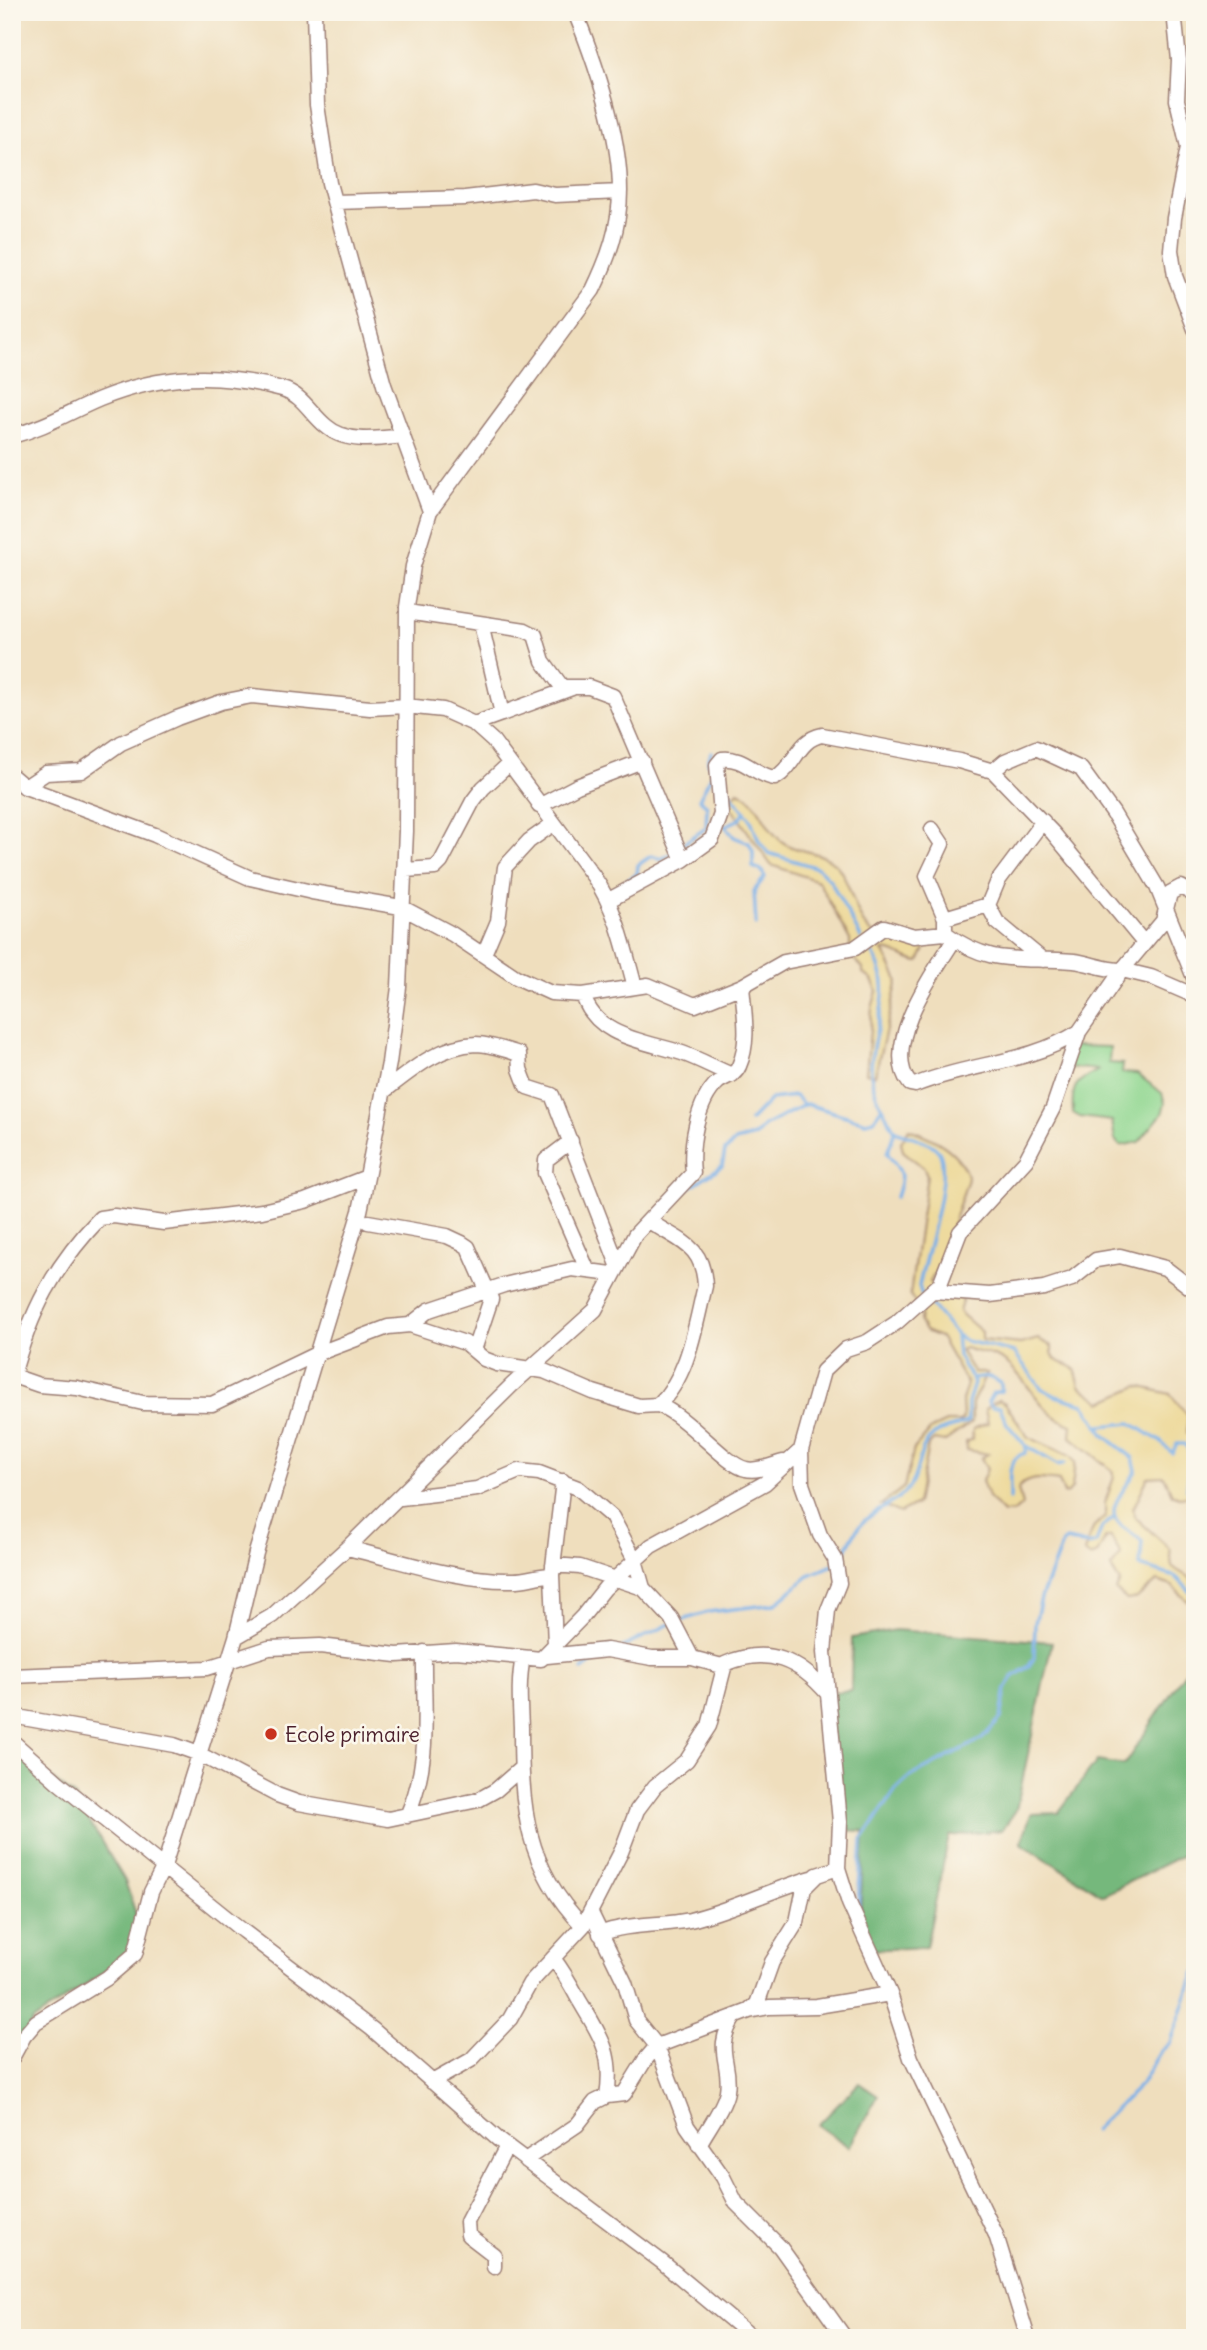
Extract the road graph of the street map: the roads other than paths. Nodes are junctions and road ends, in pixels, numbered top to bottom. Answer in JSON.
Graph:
{"nodes":[{"id":1,"x":314,"y":12,"type":"edge"},
{"id":2,"x":575,"y":12,"type":"edge"},
{"id":3,"x":1174,"y":12,"type":"edge"},
{"id":4,"x":620,"y":192,"type":"junction"},
{"id":5,"x":335,"y":202,"type":"junction"},
{"id":6,"x":1195,"y":329,"type":"edge"},
{"id":7,"x":12,"y":436,"type":"edge"},
{"id":8,"x":403,"y":436,"type":"junction"},
{"id":9,"x":430,"y":511,"type":"junction"},
{"id":10,"x":407,"y":612,"type":"junction"},
{"id":11,"x":481,"y":624,"type":"junction"},
{"id":12,"x":573,"y":687,"type":"junction"},
{"id":13,"x":406,"y":706,"type":"junction"},
{"id":14,"x":502,"y":714,"type":"junction"},
{"id":15,"x":474,"y":724,"type":"junction"},
{"id":16,"x":642,"y":761,"type":"junction"},
{"id":17,"x":509,"y":764,"type":"junction"},
{"id":18,"x":993,"y":771,"type":"junction"},
{"id":19,"x":12,"y":776,"type":"edge"},
{"id":20,"x":25,"y":787,"type":"junction"},
{"id":21,"x":539,"y":806,"type":"junction"},
{"id":22,"x":1043,"y":821,"type":"junction"},
{"id":23,"x":553,"y":824,"type":"junction"},
{"id":24,"x":932,"y":830,"type":"dead end"},
{"id":25,"x":683,"y":860,"type":"junction"},
{"id":26,"x":405,"y":870,"type":"junction"},
{"id":27,"x":1195,"y":895,"type":"edge"},
{"id":28,"x":609,"y":900,"type":"junction"},
{"id":29,"x":988,"y":905,"type":"junction"},
{"id":30,"x":401,"y":907,"type":"junction"},
{"id":31,"x":1167,"y":912,"type":"junction"},
{"id":32,"x":948,"y":930,"type":"junction"},
{"id":33,"x":1143,"y":943,"type":"junction"},
{"id":34,"x":484,"y":954,"type":"junction"},
{"id":35,"x":1043,"y":960,"type":"junction"},
{"id":36,"x":1122,"y":970,"type":"junction"},
{"id":37,"x":1195,"y":980,"type":"edge"},
{"id":38,"x":635,"y":986,"type":"junction"},
{"id":39,"x":742,"y":986,"type":"junction"},
{"id":40,"x":583,"y":995,"type":"junction"},
{"id":41,"x":1195,"y":996,"type":"edge"},
{"id":42,"x":1079,"y":1031,"type":"junction"},
{"id":43,"x":732,"y":1075,"type":"junction"},
{"id":44,"x":383,"y":1092,"type":"junction"},
{"id":45,"x":571,"y":1142,"type":"junction"},
{"id":46,"x":367,"y":1177,"type":"junction"},
{"id":47,"x":649,"y":1221,"type":"junction"},
{"id":48,"x":368,"y":1222,"type":"dead end"},
{"id":49,"x":587,"y":1269,"type":"junction"},
{"id":50,"x":615,"y":1269,"type":"junction"},
{"id":51,"x":486,"y":1289,"type":"junction"},
{"id":52,"x":934,"y":1291,"type":"junction"},
{"id":53,"x":1195,"y":1291,"type":"edge"},
{"id":54,"x":410,"y":1325,"type":"junction"},
{"id":55,"x":474,"y":1350,"type":"junction"},
{"id":56,"x":314,"y":1355,"type":"junction"},
{"id":57,"x":531,"y":1368,"type":"junction"},
{"id":58,"x":658,"y":1405,"type":"junction"},
{"id":59,"x":801,"y":1450,"type":"junction"},
{"id":60,"x":784,"y":1462,"type":"junction"},
{"id":61,"x":563,"y":1481,"type":"junction"},
{"id":62,"x":401,"y":1498,"type":"junction"},
{"id":63,"x":347,"y":1548,"type":"junction"},
{"id":64,"x":635,"y":1560,"type":"junction"},
{"id":65,"x":552,"y":1570,"type":"junction"},
{"id":66,"x":614,"y":1578,"type":"junction"},
{"id":67,"x":643,"y":1588,"type":"junction"},
{"id":68,"x":236,"y":1637,"type":"junction"},
{"id":69,"x":551,"y":1650,"type":"junction"},
{"id":70,"x":424,"y":1652,"type":"junction"},
{"id":71,"x":523,"y":1658,"type":"junction"},
{"id":72,"x":692,"y":1658,"type":"junction"},
{"id":73,"x":229,"y":1661,"type":"junction"},
{"id":74,"x":722,"y":1666,"type":"junction"},
{"id":75,"x":12,"y":1676,"type":"edge"},
{"id":76,"x":828,"y":1694,"type":"junction"},
{"id":77,"x":12,"y":1716,"type":"edge"},
{"id":78,"x":12,"y":1741,"type":"edge"},
{"id":79,"x":199,"y":1754,"type":"junction"},
{"id":80,"x":520,"y":1769,"type":"junction"},
{"id":81,"x":407,"y":1816,"type":"junction"},
{"id":82,"x":164,"y":1866,"type":"junction"},
{"id":83,"x":838,"y":1868,"type":"junction"},
{"id":84,"x":812,"y":1878,"type":"junction"},
{"id":85,"x":591,"y":1913,"type":"junction"},
{"id":86,"x":583,"y":1926,"type":"junction"},
{"id":87,"x":600,"y":1934,"type":"junction"},
{"id":88,"x":554,"y":1958,"type":"junction"},
{"id":89,"x":890,"y":1994,"type":"junction"},
{"id":90,"x":742,"y":2014,"type":"junction"},
{"id":91,"x":657,"y":2046,"type":"junction"},
{"id":92,"x":12,"y":2058,"type":"edge"},
{"id":93,"x":432,"y":2082,"type":"junction"},
{"id":94,"x":607,"y":2096,"type":"junction"},
{"id":95,"x":699,"y":2145,"type":"junction"},
{"id":96,"x":507,"y":2146,"type":"junction"},
{"id":97,"x":525,"y":2160,"type":"junction"},
{"id":98,"x":494,"y":2267,"type":"dead end"},
{"id":99,"x":753,"y":2338,"type":"edge"},
{"id":100,"x":845,"y":2338,"type":"edge"},
{"id":101,"x":1028,"y":2338,"type":"edge"}],
"edges":[{"from":1,"to":5,"type":"street"},
{"from":2,"to":4,"type":"street"},
{"from":3,"to":6,"type":"street"},
{"from":4,"to":5,"type":"street"},
{"from":4,"to":9,"type":"street"},
{"from":5,"to":8,"type":"street"},
{"from":7,"to":8,"type":"street"},
{"from":8,"to":9,"type":"street"},
{"from":9,"to":10,"type":"street"},
{"from":10,"to":11,"type":"street"},
{"from":10,"to":13,"type":"street"},
{"from":11,"to":12,"type":"street"},
{"from":11,"to":14,"type":"street"},
{"from":12,"to":14,"type":"street"},
{"from":12,"to":16,"type":"street"},
{"from":13,"to":15,"type":"street"},
{"from":13,"to":20,"type":"street"},
{"from":13,"to":26,"type":"street"},
{"from":14,"to":15,"type":"street"},
{"from":15,"to":17,"type":"street"},
{"from":16,"to":21,"type":"street"},
{"from":16,"to":25,"type":"street"},
{"from":17,"to":21,"type":"street"},
{"from":17,"to":26,"type":"street"},
{"from":18,"to":22,"type":"street"},
{"from":18,"to":25,"type":"street"},
{"from":18,"to":31,"type":"street"},
{"from":19,"to":20,"type":"street"},
{"from":20,"to":30,"type":"street"},
{"from":21,"to":23,"type":"street"},
{"from":22,"to":29,"type":"street"},
{"from":22,"to":33,"type":"street"},
{"from":23,"to":28,"type":"street"},
{"from":23,"to":34,"type":"street"},
{"from":24,"to":32,"type":"street"},
{"from":25,"to":28,"type":"street"},
{"from":26,"to":30,"type":"street"},
{"from":27,"to":31,"type":"street"},
{"from":28,"to":38,"type":"street"},
{"from":29,"to":32,"type":"street"},
{"from":29,"to":35,"type":"street"},
{"from":30,"to":34,"type":"street"},
{"from":30,"to":44,"type":"street"},
{"from":31,"to":33,"type":"street"},
{"from":31,"to":37,"type":"street"},
{"from":32,"to":35,"type":"street"},
{"from":32,"to":39,"type":"street"},
{"from":32,"to":42,"type":"street"},
{"from":33,"to":36,"type":"street"},
{"from":34,"to":40,"type":"street"},
{"from":35,"to":36,"type":"street"},
{"from":36,"to":41,"type":"street"},
{"from":36,"to":42,"type":"street"},
{"from":38,"to":39,"type":"street"},
{"from":38,"to":40,"type":"street"},
{"from":39,"to":43,"type":"street"},
{"from":40,"to":43,"type":"street"},
{"from":42,"to":52,"type":"street"},
{"from":43,"to":47,"type":"street"},
{"from":44,"to":45,"type":"street"},
{"from":44,"to":46,"type":"street"},
{"from":45,"to":49,"type":"street"},
{"from":45,"to":50,"type":"street"},
{"from":46,"to":56,"type":"street"},
{"from":46,"to":56,"type":"street"},
{"from":47,"to":50,"type":"street"},
{"from":47,"to":58,"type":"street"},
{"from":48,"to":51,"type":"street"},
{"from":49,"to":50,"type":"street"},
{"from":49,"to":51,"type":"street"},
{"from":50,"to":57,"type":"street"},
{"from":51,"to":54,"type":"street"},
{"from":51,"to":55,"type":"street"},
{"from":52,"to":53,"type":"street"},
{"from":52,"to":59,"type":"street"},
{"from":54,"to":55,"type":"street"},
{"from":54,"to":56,"type":"street"},
{"from":55,"to":57,"type":"street"},
{"from":56,"to":68,"type":"street"},
{"from":57,"to":58,"type":"street"},
{"from":57,"to":62,"type":"street"},
{"from":58,"to":60,"type":"street"},
{"from":59,"to":60,"type":"street"},
{"from":59,"to":76,"type":"street"},
{"from":60,"to":64,"type":"street"},
{"from":61,"to":62,"type":"street"},
{"from":61,"to":64,"type":"street"},
{"from":61,"to":65,"type":"street"},
{"from":62,"to":63,"type":"street"},
{"from":63,"to":65,"type":"street"},
{"from":63,"to":68,"type":"street"},
{"from":64,"to":66,"type":"street"},
{"from":64,"to":67,"type":"street"},
{"from":65,"to":66,"type":"street"},
{"from":65,"to":69,"type":"street"},
{"from":66,"to":67,"type":"street"},
{"from":66,"to":69,"type":"street"},
{"from":67,"to":72,"type":"street"},
{"from":68,"to":73,"type":"street"},
{"from":69,"to":71,"type":"street"},
{"from":69,"to":72,"type":"street"},
{"from":70,"to":71,"type":"street"},
{"from":70,"to":73,"type":"street"},
{"from":70,"to":81,"type":"street"},
{"from":71,"to":80,"type":"street"},
{"from":72,"to":74,"type":"street"},
{"from":73,"to":75,"type":"street"},
{"from":73,"to":79,"type":"street"},
{"from":74,"to":76,"type":"street"},
{"from":74,"to":85,"type":"street"},
{"from":76,"to":83,"type":"street"},
{"from":77,"to":79,"type":"street"},
{"from":78,"to":82,"type":"street"},
{"from":79,"to":81,"type":"street"},
{"from":79,"to":82,"type":"street"},
{"from":80,"to":81,"type":"street"},
{"from":80,"to":86,"type":"street"},
{"from":82,"to":92,"type":"street"},
{"from":82,"to":93,"type":"street"},
{"from":83,"to":84,"type":"street"},
{"from":83,"to":89,"type":"street"},
{"from":84,"to":87,"type":"street"},
{"from":84,"to":90,"type":"street"},
{"from":85,"to":86,"type":"street"},
{"from":85,"to":87,"type":"street"},
{"from":86,"to":88,"type":"street"},
{"from":87,"to":91,"type":"street"},
{"from":88,"to":93,"type":"street"},
{"from":88,"to":94,"type":"street"},
{"from":89,"to":90,"type":"street"},
{"from":89,"to":101,"type":"street"},
{"from":90,"to":91,"type":"street"},
{"from":90,"to":95,"type":"street"},
{"from":91,"to":94,"type":"street"},
{"from":91,"to":95,"type":"street"},
{"from":93,"to":96,"type":"street"},
{"from":94,"to":97,"type":"street"},
{"from":95,"to":100,"type":"street"},
{"from":96,"to":97,"type":"street"},
{"from":96,"to":98,"type":"street"},
{"from":97,"to":99,"type":"street"}]}
